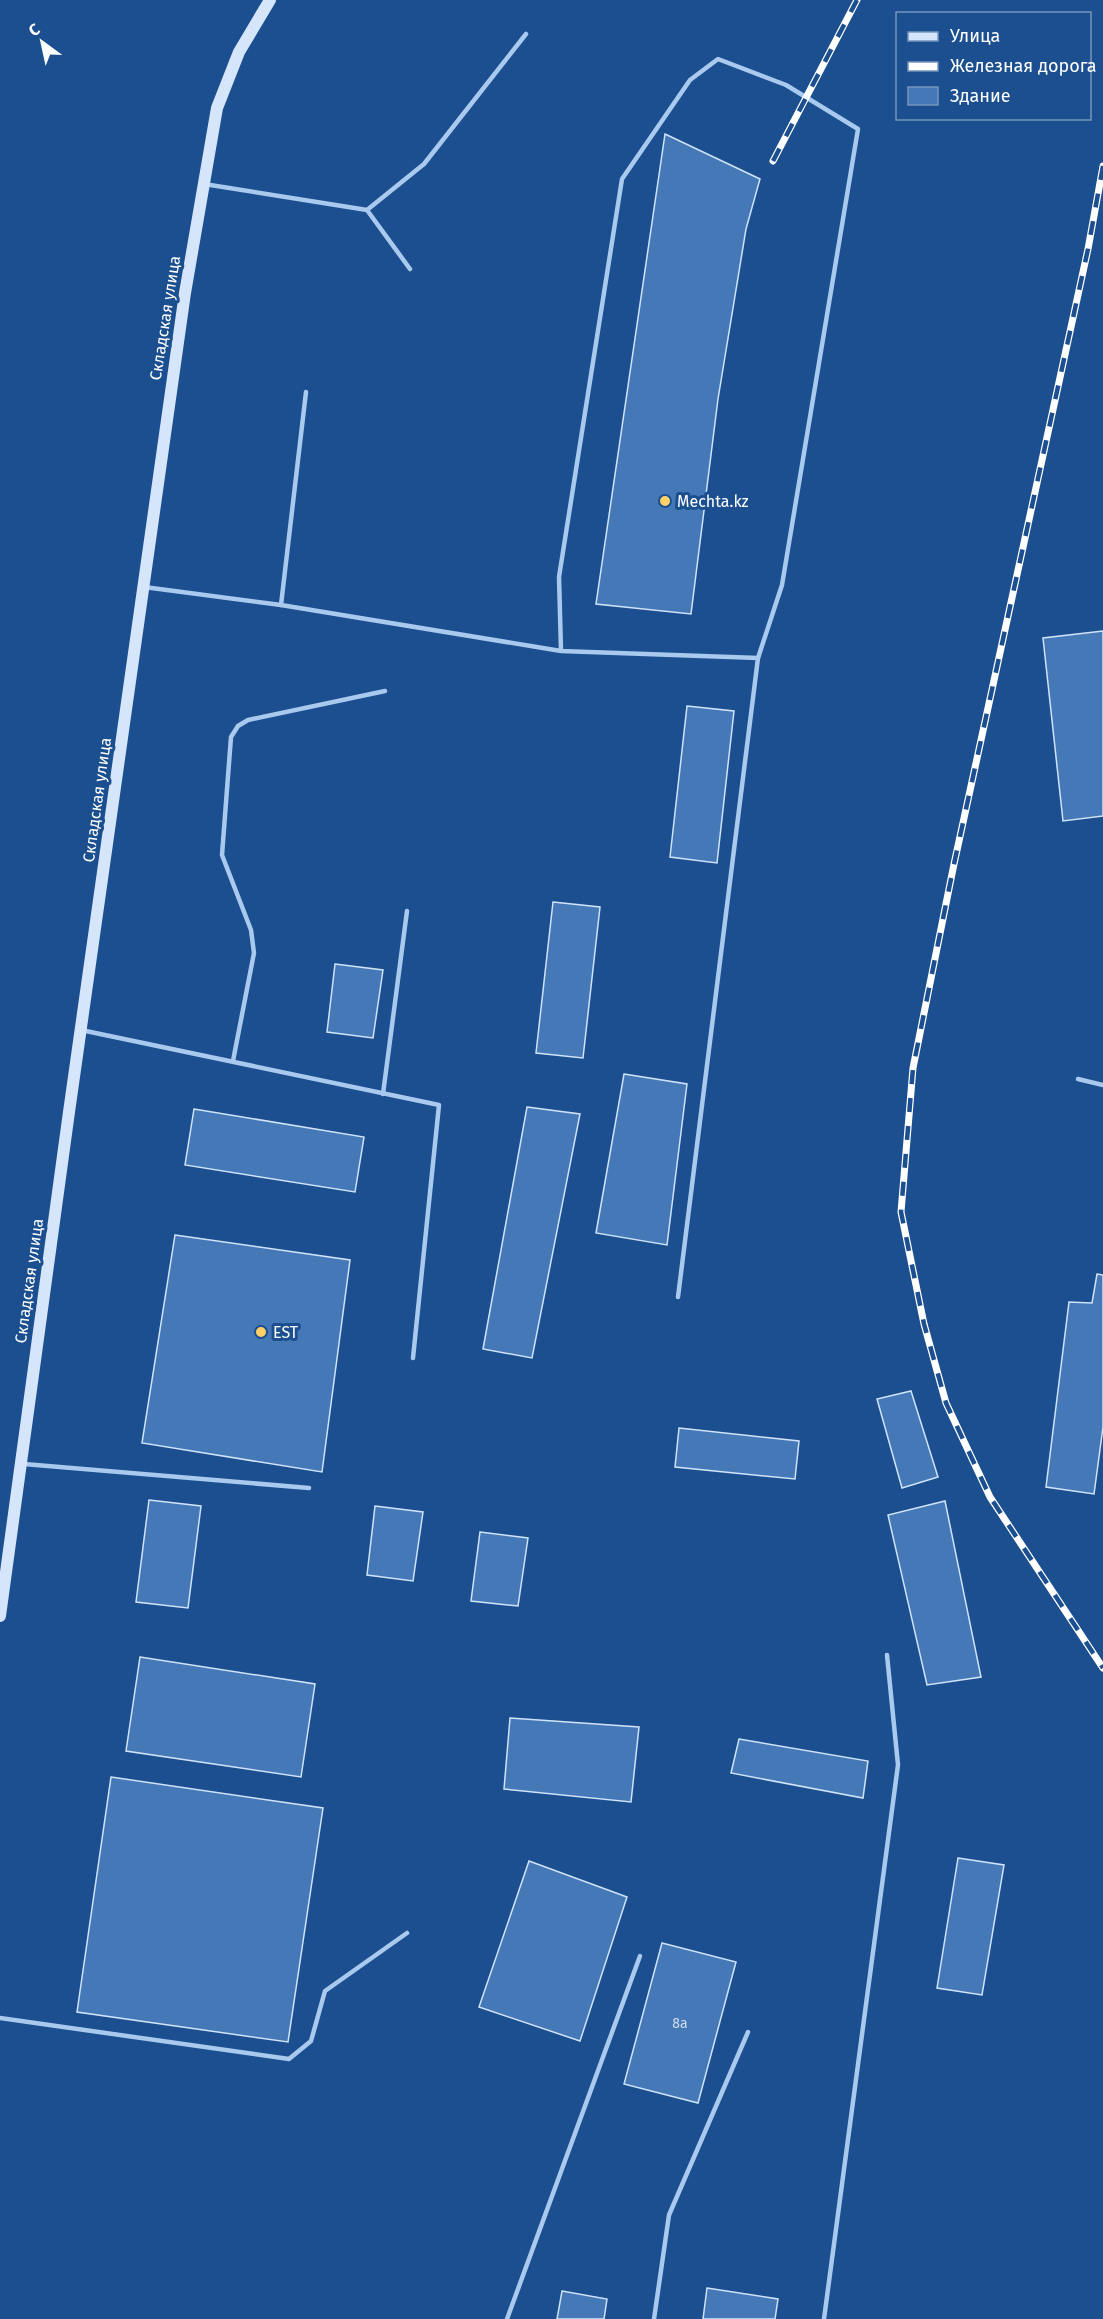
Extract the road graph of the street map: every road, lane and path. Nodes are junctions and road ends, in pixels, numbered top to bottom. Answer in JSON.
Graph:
{"nodes":[{"id":1,"x":270,"y":0,"type":"edge"},
{"id":2,"x":526,"y":34,"type":"dead end"},
{"id":3,"x":204,"y":184,"type":"junction"},
{"id":4,"x":367,"y":210,"type":"junction"},
{"id":5,"x":410,"y":269,"type":"dead end"},
{"id":6,"x":306,"y":392,"type":"dead end"},
{"id":7,"x":144,"y":587,"type":"junction"},
{"id":8,"x":281,"y":605,"type":"junction"},
{"id":9,"x":561,"y":651,"type":"junction"},
{"id":10,"x":758,"y":658,"type":"junction"},
{"id":11,"x":385,"y":691,"type":"dead end"},
{"id":12,"x":407,"y":911,"type":"dead end"},
{"id":13,"x":81,"y":1030,"type":"junction"},
{"id":14,"x":233,"y":1061,"type":"junction"},
{"id":15,"x":1078,"y":1079,"type":"dead end"},
{"id":16,"x":1103,"y":1085,"type":"edge"},
{"id":17,"x":383,"y":1094,"type":"junction"},
{"id":18,"x":678,"y":1298,"type":"dead end"},
{"id":19,"x":413,"y":1358,"type":"dead end"},
{"id":20,"x":21,"y":1464,"type":"junction"},
{"id":21,"x":309,"y":1488,"type":"dead end"},
{"id":22,"x":0,"y":1616,"type":"edge"},
{"id":23,"x":887,"y":1655,"type":"dead end"},
{"id":24,"x":406,"y":1933,"type":"dead end"},
{"id":25,"x":640,"y":1956,"type":"dead end"},
{"id":26,"x":0,"y":2018,"type":"edge"},
{"id":27,"x":748,"y":2032,"type":"dead end"},
{"id":28,"x":507,"y":2319,"type":"edge"},
{"id":29,"x":654,"y":2319,"type":"edge"},
{"id":30,"x":824,"y":2319,"type":"edge"}],
"edges":[{"from":1,"to":3,"type":"main road","name":"Складская улица"},
{"from":2,"to":4,"type":"lane"},
{"from":3,"to":4,"type":"lane"},
{"from":3,"to":7,"type":"main road","name":"Складская улица"},
{"from":4,"to":5,"type":"lane"},
{"from":6,"to":8,"type":"lane"},
{"from":7,"to":8,"type":"lane"},
{"from":7,"to":13,"type":"main road","name":"Складская улица"},
{"from":8,"to":9,"type":"lane"},
{"from":9,"to":10,"type":"lane"},
{"from":9,"to":10,"type":"lane"},
{"from":10,"to":18,"type":"lane"},
{"from":11,"to":14,"type":"lane"},
{"from":12,"to":17,"type":"lane"},
{"from":13,"to":14,"type":"lane"},
{"from":13,"to":20,"type":"main road","name":"Складская улица"},
{"from":14,"to":17,"type":"lane"},
{"from":15,"to":16,"type":"lane"},
{"from":17,"to":19,"type":"lane"},
{"from":20,"to":21,"type":"lane"},
{"from":20,"to":22,"type":"main road","name":"Складская улица"},
{"from":23,"to":30,"type":"lane"},
{"from":24,"to":26,"type":"lane"},
{"from":25,"to":28,"type":"lane"},
{"from":27,"to":29,"type":"lane"}]}
